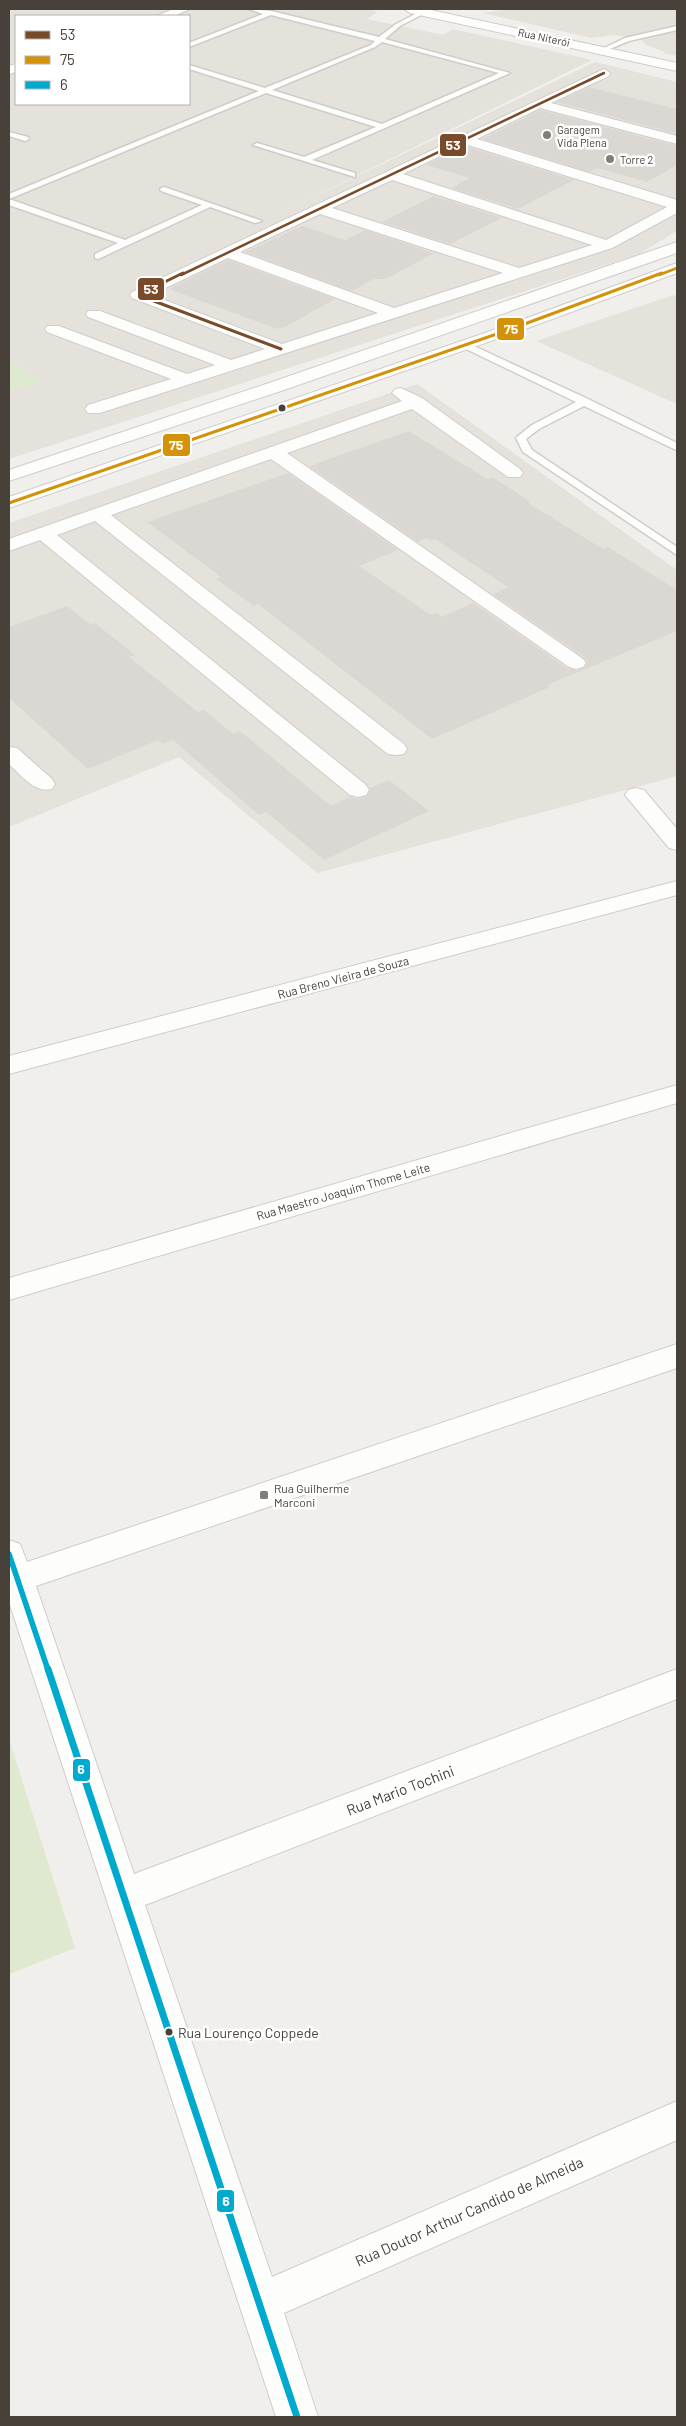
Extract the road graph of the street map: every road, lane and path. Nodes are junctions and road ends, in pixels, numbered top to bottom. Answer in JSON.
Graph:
{"nodes":[{"id":1,"x":184,"y":9,"type":"edge"},
{"id":2,"x":252,"y":9,"type":"edge"},
{"id":3,"x":410,"y":9,"type":"edge"},
{"id":4,"x":423,"y":12,"type":"junction"},
{"id":5,"x":271,"y":13,"type":"junction"},
{"id":6,"x":166,"y":15,"type":"edge"},
{"id":7,"x":677,"y":28,"type":"edge"},
{"id":8,"x":380,"y":39,"type":"junction"},
{"id":9,"x":190,"y":45,"type":"edge"},
{"id":10,"x":603,"y":50,"type":"junction"},
{"id":11,"x":190,"y":66,"type":"edge"},
{"id":12,"x":677,"y":67,"type":"edge"},
{"id":13,"x":604,"y":73,"type":"dead end"},
{"id":14,"x":264,"y":91,"type":"junction"},
{"id":15,"x":539,"y":104,"type":"junction"},
{"id":16,"x":381,"y":126,"type":"junction"},
{"id":17,"x":9,"y":134,"type":"edge"},
{"id":18,"x":25,"y":139,"type":"dead end"},
{"id":19,"x":466,"y":140,"type":"junction"},
{"id":20,"x":677,"y":140,"type":"edge"},
{"id":21,"x":257,"y":145,"type":"dead end"},
{"id":22,"x":305,"y":160,"type":"junction"},
{"id":23,"x":352,"y":175,"type":"dead end"},
{"id":24,"x":392,"y":175,"type":"junction"},
{"id":25,"x":164,"y":189,"type":"dead end"},
{"id":26,"x":9,"y":197,"type":"edge"},
{"id":27,"x":9,"y":202,"type":"edge"},
{"id":28,"x":208,"y":205,"type":"junction"},
{"id":29,"x":677,"y":206,"type":"edge"},
{"id":30,"x":320,"y":209,"type":"junction"},
{"id":31,"x":644,"y":211,"type":"dead end"},
{"id":32,"x":661,"y":216,"type":"junction"},
{"id":33,"x":258,"y":221,"type":"dead end"},
{"id":34,"x":125,"y":243,"type":"junction"},
{"id":35,"x":607,"y":245,"type":"junction"},
{"id":36,"x":677,"y":246,"type":"edge"},
{"id":37,"x":226,"y":252,"type":"junction"},
{"id":38,"x":98,"y":256,"type":"dead end"},
{"id":39,"x":677,"y":268,"type":"edge"},
{"id":40,"x":518,"y":273,"type":"junction"},
{"id":41,"x":394,"y":313,"type":"junction"},
{"id":42,"x":94,"y":314,"type":"dead end"},
{"id":43,"x":53,"y":329,"type":"dead end"},
{"id":44,"x":463,"y":344,"type":"junction"},
{"id":45,"x":281,"y":349,"type":"junction"},
{"id":46,"x":352,"y":360,"type":"junction"},
{"id":47,"x":230,"y":365,"type":"junction"},
{"id":48,"x":376,"y":376,"type":"junction"},
{"id":49,"x":186,"y":379,"type":"junction"},
{"id":50,"x":585,"y":401,"type":"junction"},
{"id":51,"x":416,"y":402,"type":"junction"},
{"id":52,"x":94,"y":409,"type":"dead end"},
{"id":53,"x":677,"y":447,"type":"edge"},
{"id":54,"x":273,"y":452,"type":"junction"},
{"id":55,"x":514,"y":473,"type":"dead end"},
{"id":56,"x":9,"y":476,"type":"edge"},
{"id":57,"x":9,"y":503,"type":"edge"},
{"id":58,"x":98,"y":514,"type":"junction"},
{"id":59,"x":43,"y":534,"type":"junction"},
{"id":60,"x":9,"y":545,"type":"edge"},
{"id":61,"x":677,"y":552,"type":"edge"},
{"id":62,"x":576,"y":663,"type":"dead end"},
{"id":63,"x":396,"y":749,"type":"dead end"},
{"id":64,"x":9,"y":753,"type":"edge"},
{"id":65,"x":44,"y":784,"type":"dead end"},
{"id":66,"x":358,"y":790,"type":"dead end"},
{"id":67,"x":636,"y":795,"type":"dead end"},
{"id":68,"x":677,"y":843,"type":"edge"},
{"id":69,"x":677,"y":888,"type":"edge"},
{"id":70,"x":9,"y":1065,"type":"edge"},
{"id":71,"x":677,"y":1094,"type":"edge"},
{"id":72,"x":9,"y":1289,"type":"edge"},
{"id":73,"x":677,"y":1356,"type":"edge"},
{"id":74,"x":13,"y":1566,"type":"edge"},
{"id":75,"x":677,"y":1684,"type":"edge"},
{"id":76,"x":122,"y":1896,"type":"junction"},
{"id":77,"x":677,"y":2120,"type":"edge"},
{"id":78,"x":260,"y":2303,"type":"junction"},
{"id":79,"x":297,"y":2417,"type":"edge"}],
"edges":[{"from":1,"to":6,"type":"street"},
{"from":2,"to":5,"type":"lane"},
{"from":3,"to":4,"type":"street","name":"Rua Niterói"},
{"from":4,"to":8,"type":"lane"},
{"from":4,"to":10,"type":"street","name":"Rua Niterói"},
{"from":5,"to":8,"type":"lane"},
{"from":5,"to":9,"type":"lane"},
{"from":7,"to":10,"type":"lane"},
{"from":8,"to":14,"type":"lane"},
{"from":8,"to":16,"type":"lane"},
{"from":10,"to":12,"type":"street","name":"Rua Niterói"},
{"from":11,"to":14,"type":"lane"},
{"from":13,"to":15,"type":"street"},
{"from":14,"to":16,"type":"lane"},
{"from":14,"to":26,"type":"lane"},
{"from":15,"to":19,"type":"street"},
{"from":15,"to":20,"type":"street"},
{"from":16,"to":22,"type":"lane"},
{"from":17,"to":18,"type":"lane"},
{"from":19,"to":24,"type":"street"},
{"from":19,"to":29,"type":"street"},
{"from":21,"to":22,"type":"lane"},
{"from":22,"to":23,"type":"lane"},
{"from":24,"to":30,"type":"street"},
{"from":24,"to":35,"type":"street"},
{"from":25,"to":28,"type":"lane"},
{"from":27,"to":34,"type":"lane"},
{"from":28,"to":33,"type":"lane"},
{"from":28,"to":34,"type":"lane"},
{"from":29,"to":32,"type":"street"},
{"from":30,"to":37,"type":"street"},
{"from":30,"to":40,"type":"street"},
{"from":31,"to":32,"type":"street"},
{"from":32,"to":35,"type":"street"},
{"from":34,"to":38,"type":"lane"},
{"from":35,"to":40,"type":"street"},
{"from":36,"to":46,"type":"street"},
{"from":37,"to":41,"type":"street"},
{"from":37,"to":45,"type":"street"},
{"from":39,"to":44,"type":"street"},
{"from":40,"to":41,"type":"street"},
{"from":41,"to":45,"type":"street"},
{"from":42,"to":47,"type":"street"},
{"from":43,"to":49,"type":"street"},
{"from":44,"to":48,"type":"street"},
{"from":44,"to":50,"type":"lane"},
{"from":45,"to":47,"type":"street"},
{"from":46,"to":48,"type":"street"},
{"from":46,"to":56,"type":"street"},
{"from":47,"to":49,"type":"street"},
{"from":48,"to":51,"type":"street"},
{"from":48,"to":57,"type":"street"},
{"from":49,"to":52,"type":"street"},
{"from":50,"to":53,"type":"lane"},
{"from":50,"to":61,"type":"lane"},
{"from":51,"to":54,"type":"street"},
{"from":51,"to":55,"type":"street"},
{"from":54,"to":58,"type":"street"},
{"from":54,"to":62,"type":"street"},
{"from":58,"to":59,"type":"street"},
{"from":58,"to":63,"type":"street"},
{"from":59,"to":60,"type":"street"},
{"from":59,"to":66,"type":"street"},
{"from":64,"to":65,"type":"street"},
{"from":67,"to":68,"type":"street"},
{"from":69,"to":70,"type":"street","name":"Rua Breno Vieira de Souza"},
{"from":71,"to":72,"type":"street","name":"Rua Maestro Joaquim Thome Leite"},
{"from":73,"to":74,"type":"street"},
{"from":74,"to":76,"type":"street"},
{"from":75,"to":76,"type":"street","name":"Rua Mario Tochini"},
{"from":76,"to":78,"type":"street"},
{"from":77,"to":78,"type":"street","name":"Rua Doutor Arthur Candido de Almeida"},
{"from":78,"to":79,"type":"street"}]}
